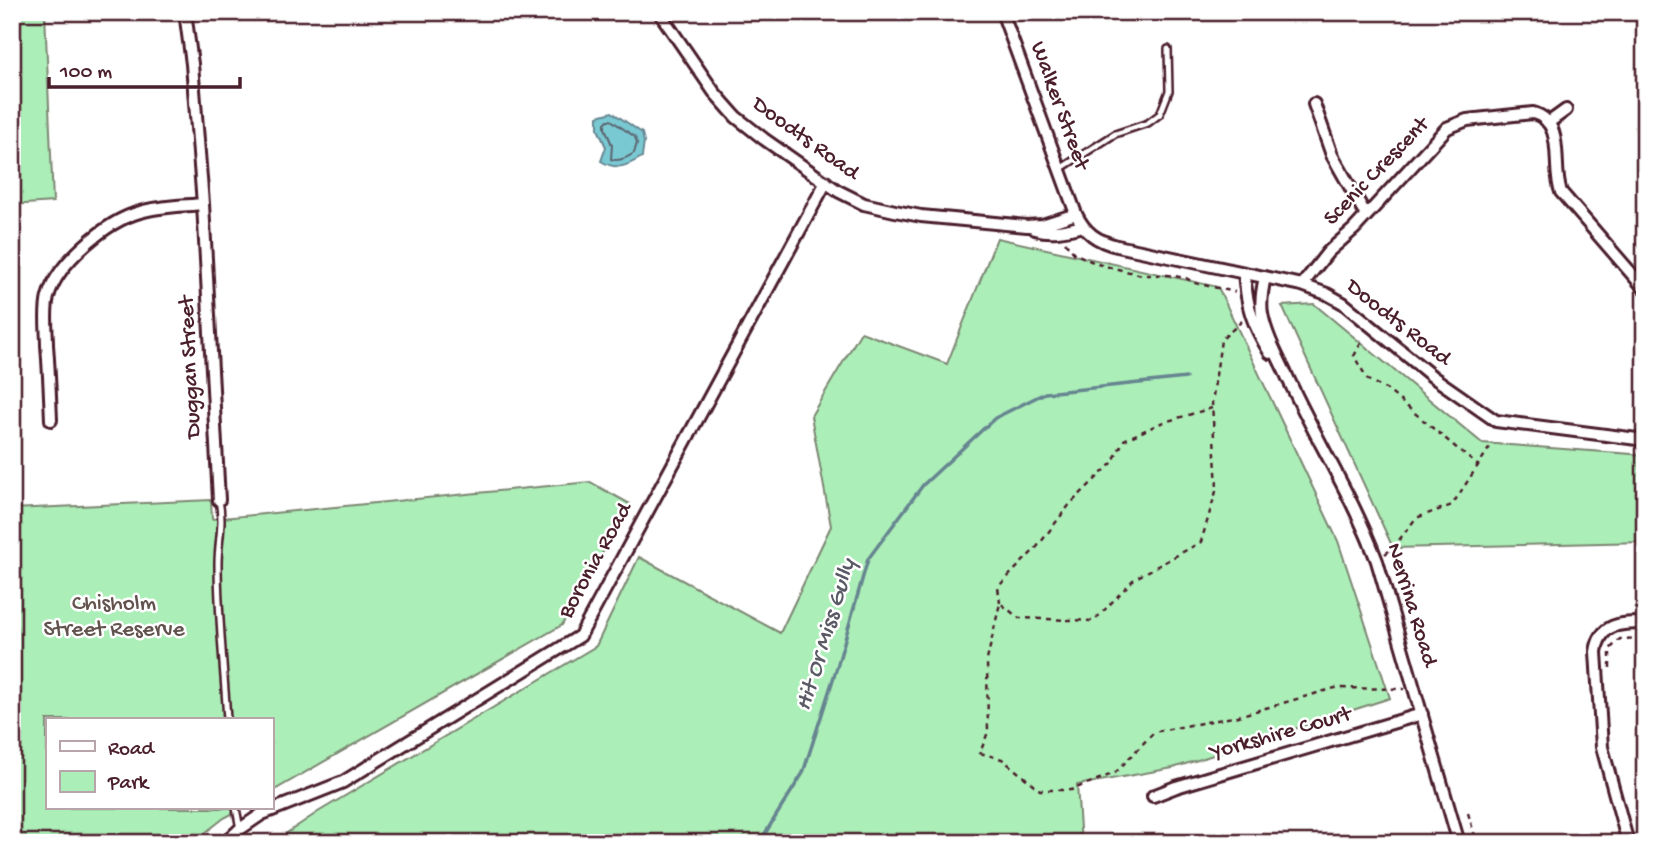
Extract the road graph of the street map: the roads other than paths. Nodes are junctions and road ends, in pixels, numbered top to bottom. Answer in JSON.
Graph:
{"nodes":[{"id":1,"x":185,"y":12,"type":"edge"},
{"id":2,"x":659,"y":12,"type":"edge"},
{"id":3,"x":1002,"y":12,"type":"edge"},
{"id":4,"x":1168,"y":49,"type":"dead end"},
{"id":5,"x":1314,"y":104,"type":"dead end"},
{"id":6,"x":1566,"y":110,"type":"dead end"},
{"id":7,"x":1548,"y":123,"type":"junction"},
{"id":8,"x":1060,"y":169,"type":"junction"},
{"id":9,"x":826,"y":182,"type":"junction"},
{"id":10,"x":204,"y":204,"type":"junction"},
{"id":11,"x":1076,"y":214,"type":"junction"},
{"id":12,"x":1366,"y":215,"type":"junction"},
{"id":13,"x":1018,"y":225,"type":"junction"},
{"id":14,"x":1083,"y":226,"type":"junction"},
{"id":15,"x":1244,"y":273,"type":"junction"},
{"id":16,"x":1265,"y":277,"type":"junction"},
{"id":17,"x":1303,"y":285,"type":"junction"},
{"id":18,"x":1644,"y":286,"type":"edge"},
{"id":19,"x":1294,"y":391,"type":"junction"},
{"id":20,"x":51,"y":420,"type":"dead end"},
{"id":21,"x":1645,"y":440,"type":"edge"},
{"id":22,"x":219,"y":500,"type":"joint"},
{"id":23,"x":1645,"y":623,"type":"edge"},
{"id":24,"x":1422,"y":714,"type":"junction"},
{"id":25,"x":226,"y":718,"type":"edge"},
{"id":26,"x":1153,"y":796,"type":"dead end"},
{"id":27,"x":273,"y":808,"type":"edge"},
{"id":28,"x":236,"y":810,"type":"edge"},
{"id":29,"x":269,"y":810,"type":"edge"},
{"id":30,"x":240,"y":829,"type":"junction"},
{"id":31,"x":225,"y":843,"type":"edge"},
{"id":32,"x":1459,"y":843,"type":"edge"},
{"id":33,"x":1628,"y":843,"type":"edge"}],
"edges":[{"from":1,"to":10,"type":"street","name":"Duggan Street"},
{"from":2,"to":9,"type":"street","name":"Doodts Road"},
{"from":3,"to":8,"type":"street","name":"Walker Street"},
{"from":4,"to":8,"type":"lane"},
{"from":5,"to":12,"type":"street"},
{"from":6,"to":7,"type":"street"},
{"from":7,"to":12,"type":"street","name":"Scenic Crescent"},
{"from":7,"to":18,"type":"street"},
{"from":8,"to":11,"type":"street","name":"Walker Street"},
{"from":9,"to":13,"type":"street","name":"Doodts Road"},
{"from":9,"to":27,"type":"street","name":"Boronia Road"},
{"from":10,"to":20,"type":"street"},
{"from":10,"to":22,"type":"street","name":"Duggan Street"},
{"from":11,"to":13,"type":"street","name":"Doodts Road"},
{"from":11,"to":14,"type":"street","name":"Doodts Road"},
{"from":12,"to":17,"type":"street","name":"Scenic Crescent"},
{"from":13,"to":14,"type":"street","name":"Doodts Road"},
{"from":14,"to":15,"type":"street","name":"Doodts Road"},
{"from":15,"to":16,"type":"street","name":"Doodts Road"},
{"from":15,"to":19,"type":"street","name":"Nerrina Road"},
{"from":16,"to":17,"type":"street","name":"Doodts Road"},
{"from":16,"to":19,"type":"street","name":"Nerrina Road"},
{"from":17,"to":21,"type":"street","name":"Doodts Road"},
{"from":19,"to":24,"type":"street","name":"Nerrina Road"},
{"from":22,"to":25,"type":"lane","name":"Duggan Street"},
{"from":23,"to":33,"type":"street"},
{"from":24,"to":26,"type":"street","name":"Yorkshire Court"},
{"from":24,"to":32,"type":"street","name":"Nerrina Road"},
{"from":28,"to":30,"type":"lane"},
{"from":29,"to":30,"type":"street","name":"Boronia Road"},
{"from":30,"to":31,"type":"street","name":"Boronia Road"}]}
